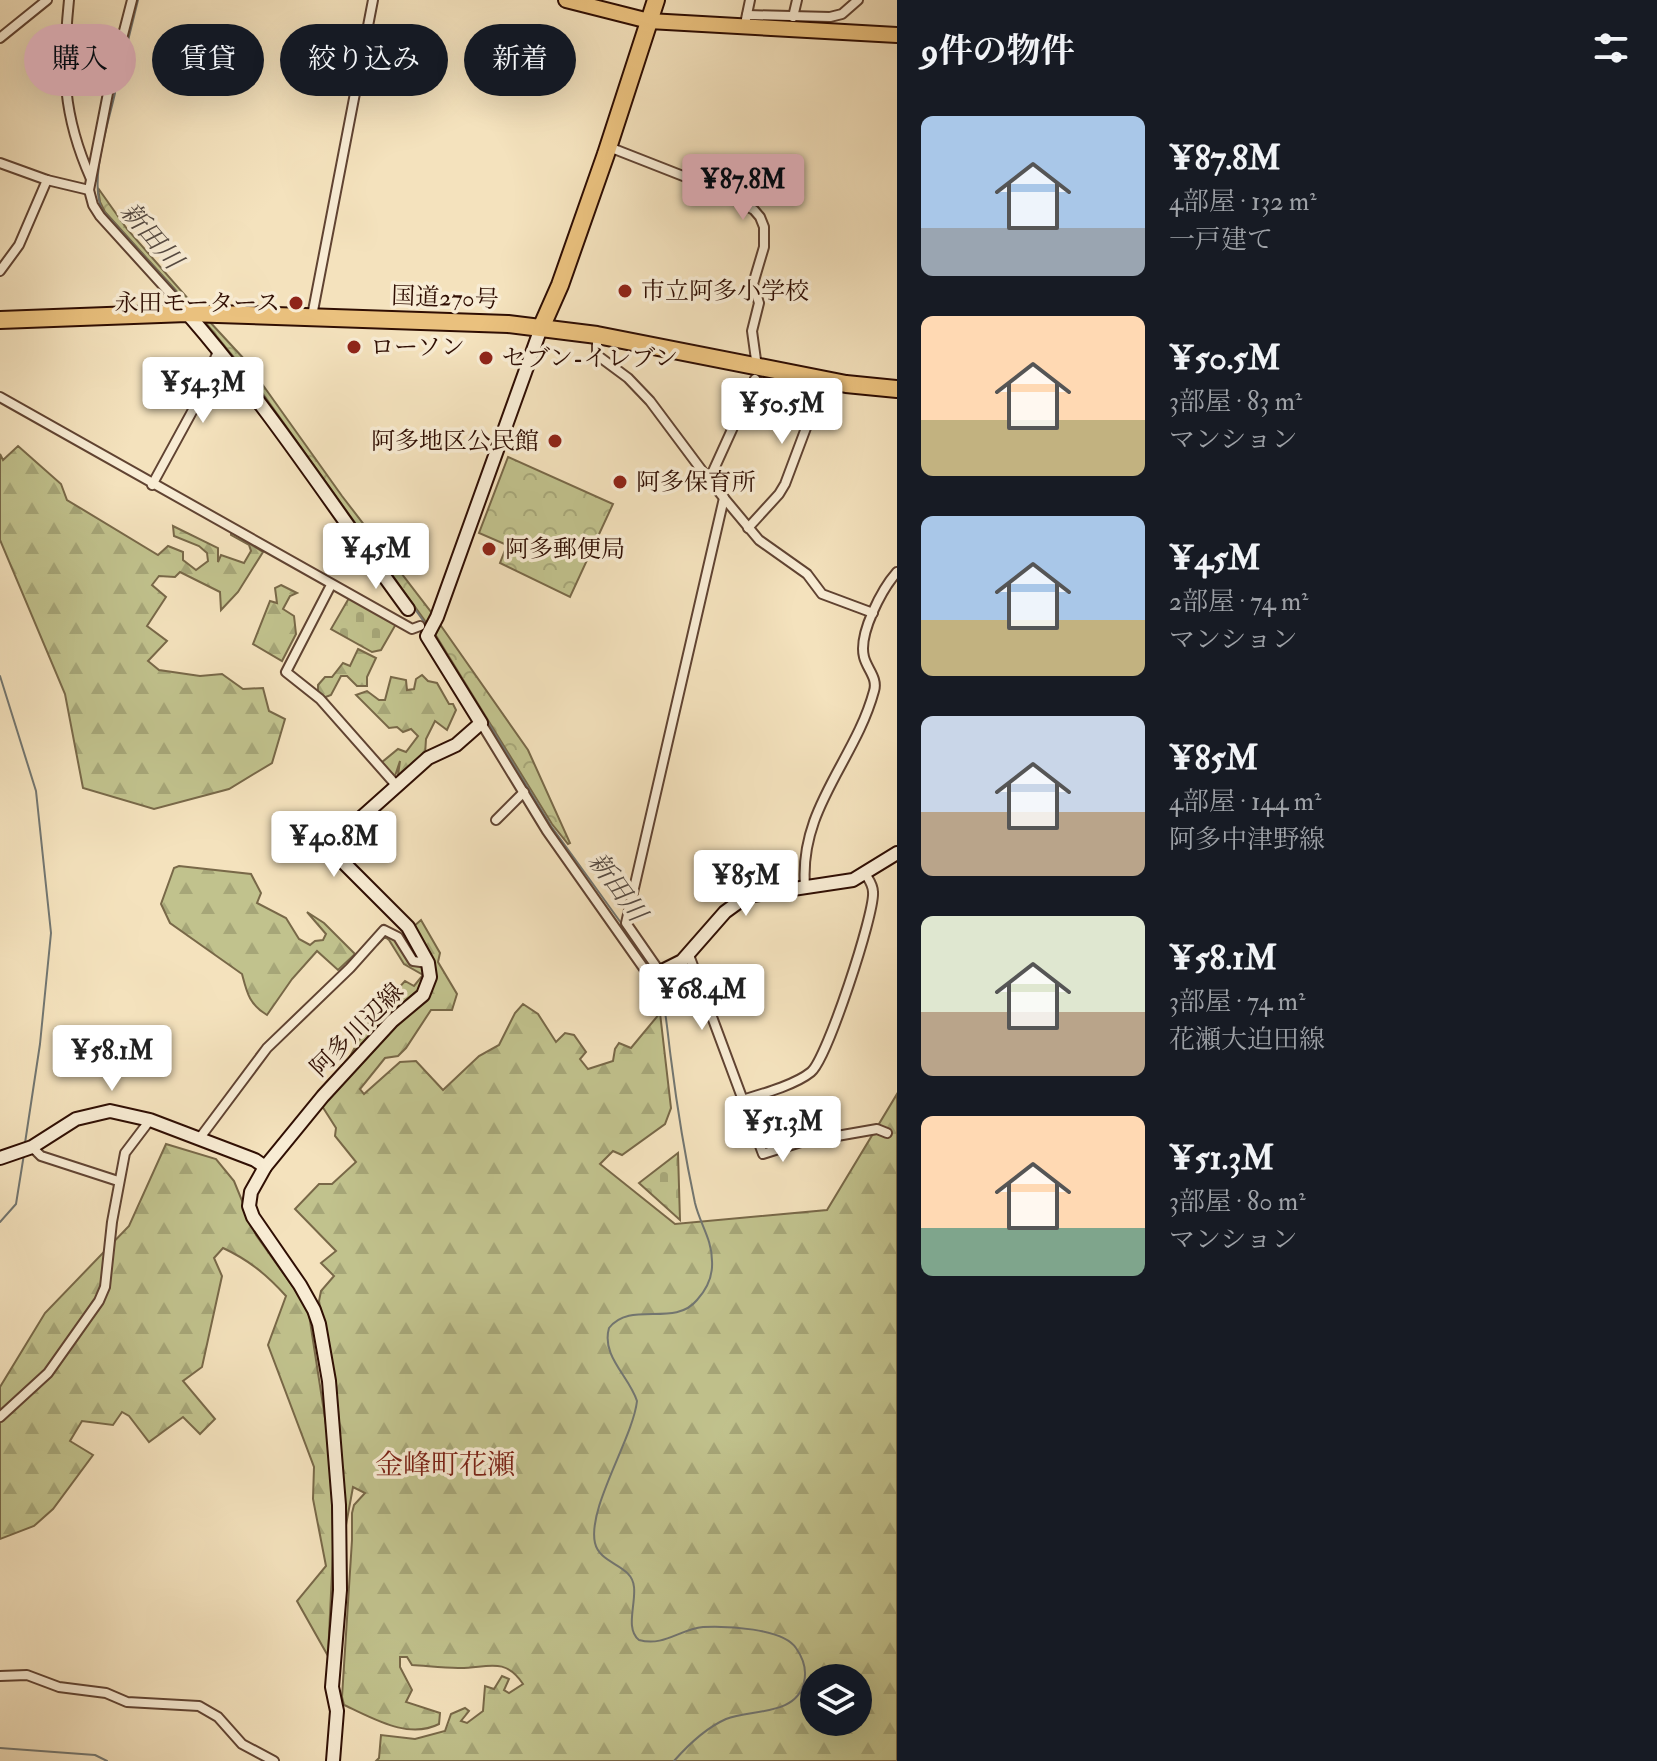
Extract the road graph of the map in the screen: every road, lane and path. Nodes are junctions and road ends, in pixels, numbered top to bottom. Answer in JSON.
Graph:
{"nodes":[{"id":1,"x":47,"y":0,"type":"edge"},
{"id":2,"x":132,"y":0,"type":"edge"},
{"id":3,"x":373,"y":0,"type":"edge"},
{"id":4,"x":566,"y":0,"type":"edge"},
{"id":5,"x":656,"y":0,"type":"edge"},
{"id":6,"x":750,"y":0,"type":"edge"},
{"id":7,"x":797,"y":0,"type":"edge"},
{"id":8,"x":858,"y":0,"type":"edge"},
{"id":9,"x":68,"y":4,"type":"edge"},
{"id":10,"x":793,"y":17,"type":"junction"},
{"id":11,"x":649,"y":21,"type":"junction"},
{"id":12,"x":746,"y":21,"type":"junction"},
{"id":13,"x":897,"y":35,"type":"edge"},
{"id":14,"x":0,"y":38,"type":"edge"},
{"id":15,"x":609,"y":147,"type":"junction"},
{"id":16,"x":0,"y":163,"type":"edge"},
{"id":17,"x":47,"y":180,"type":"junction"},
{"id":18,"x":90,"y":185,"type":"junction"},
{"id":19,"x":0,"y":271,"type":"edge"},
{"id":20,"x":187,"y":313,"type":"junction"},
{"id":21,"x":312,"y":316,"type":"junction"},
{"id":22,"x":0,"y":320,"type":"edge"},
{"id":23,"x":541,"y":328,"type":"junction"},
{"id":24,"x":597,"y":335,"type":"junction"},
{"id":25,"x":220,"y":349,"type":"junction"},
{"id":26,"x":757,"y":372,"type":"junction"},
{"id":27,"x":897,"y":389,"type":"edge"},
{"id":28,"x":0,"y":397,"type":"edge"},
{"id":29,"x":709,"y":480,"type":"junction"},
{"id":30,"x":152,"y":485,"type":"junction"},
{"id":31,"x":724,"y":498,"type":"junction"},
{"id":32,"x":748,"y":528,"type":"junction"},
{"id":33,"x":897,"y":572,"type":"edge"},
{"id":34,"x":331,"y":585,"type":"junction"},
{"id":35,"x":408,"y":609,"type":"joint"},
{"id":36,"x":873,"y":613,"type":"junction"},
{"id":37,"x":427,"y":631,"type":"junction"},
{"id":38,"x":481,"y":723,"type":"junction"},
{"id":39,"x":396,"y":785,"type":"junction"},
{"id":40,"x":524,"y":792,"type":"junction"},
{"id":41,"x":496,"y":820,"type":"dead end"},
{"id":42,"x":897,"y":853,"type":"edge"},
{"id":43,"x":866,"y":875,"type":"junction"},
{"id":44,"x":805,"y":886,"type":"junction"},
{"id":45,"x":689,"y":955,"type":"junction"},
{"id":46,"x":428,"y":963,"type":"junction"},
{"id":47,"x":656,"y":972,"type":"junction"},
{"id":48,"x":742,"y":1100,"type":"junction"},
{"id":49,"x":150,"y":1120,"type":"junction"},
{"id":50,"x":887,"y":1133,"type":"dead end"},
{"id":51,"x":199,"y":1139,"type":"junction"},
{"id":52,"x":32,"y":1147,"type":"junction"},
{"id":53,"x":3,"y":1157,"type":"edge"},
{"id":54,"x":265,"y":1167,"type":"junction"},
{"id":55,"x":118,"y":1181,"type":"junction"},
{"id":56,"x":0,"y":1417,"type":"edge"},
{"id":57,"x":0,"y":1676,"type":"edge"},
{"id":58,"x":274,"y":1761,"type":"edge"},
{"id":59,"x":333,"y":1761,"type":"edge"}],
"edges":[{"from":1,"to":14,"type":"street"},
{"from":2,"to":18,"type":"street"},
{"from":3,"to":21,"type":"street"},
{"from":4,"to":11,"type":"main road"},
{"from":5,"to":11,"type":"highway"},
{"from":6,"to":12,"type":"street"},
{"from":7,"to":10,"type":"street"},
{"from":8,"to":10,"type":"street"},
{"from":9,"to":18,"type":"street"},
{"from":10,"to":12,"type":"street"},
{"from":11,"to":12,"type":"main road"},
{"from":11,"to":15,"type":"highway"},
{"from":12,"to":13,"type":"main road"},
{"from":15,"to":23,"type":"highway"},
{"from":15,"to":26,"type":"street"},
{"from":16,"to":17,"type":"street"},
{"from":17,"to":18,"type":"street"},
{"from":17,"to":19,"type":"street"},
{"from":18,"to":20,"type":"street"},
{"from":20,"to":21,"type":"highway","name":"国道270号"},
{"from":20,"to":22,"type":"highway","name":"国道270号"},
{"from":20,"to":25,"type":"main road"},
{"from":21,"to":23,"type":"highway","name":"国道270号"},
{"from":23,"to":24,"type":"highway","name":"国道270号"},
{"from":23,"to":37,"type":"main road"},
{"from":24,"to":26,"type":"highway","name":"国道270号"},
{"from":24,"to":29,"type":"street"},
{"from":25,"to":30,"type":"street"},
{"from":25,"to":35,"type":"main road"},
{"from":26,"to":27,"type":"highway","name":"国道270号"},
{"from":26,"to":29,"type":"street"},
{"from":26,"to":32,"type":"street"},
{"from":28,"to":30,"type":"street"},
{"from":29,"to":31,"type":"street"},
{"from":30,"to":34,"type":"street"},
{"from":31,"to":32,"type":"street"},
{"from":31,"to":47,"type":"street"},
{"from":32,"to":36,"type":"street"},
{"from":33,"to":36,"type":"street"},
{"from":34,"to":37,"type":"street"},
{"from":34,"to":39,"type":"street"},
{"from":35,"to":37,"type":"street"},
{"from":36,"to":44,"type":"street"},
{"from":37,"to":38,"type":"main road"},
{"from":38,"to":39,"type":"main road"},
{"from":38,"to":40,"type":"street"},
{"from":39,"to":46,"type":"main road"},
{"from":40,"to":41,"type":"street"},
{"from":40,"to":47,"type":"street"},
{"from":42,"to":43,"type":"main road"},
{"from":43,"to":44,"type":"main road"},
{"from":43,"to":48,"type":"street"},
{"from":44,"to":45,"type":"main road"},
{"from":45,"to":47,"type":"main road"},
{"from":45,"to":48,"type":"street"},
{"from":46,"to":51,"type":"street"},
{"from":46,"to":54,"type":"main road","name":"阿多川辺線"},
{"from":48,"to":50,"type":"street"},
{"from":49,"to":51,"type":"main road"},
{"from":49,"to":52,"type":"main road"},
{"from":49,"to":55,"type":"street"},
{"from":51,"to":54,"type":"main road"},
{"from":52,"to":53,"type":"main road"},
{"from":52,"to":55,"type":"street"},
{"from":54,"to":59,"type":"main road","name":"阿多川辺線"},
{"from":55,"to":56,"type":"street"},
{"from":57,"to":58,"type":"street"}]}
